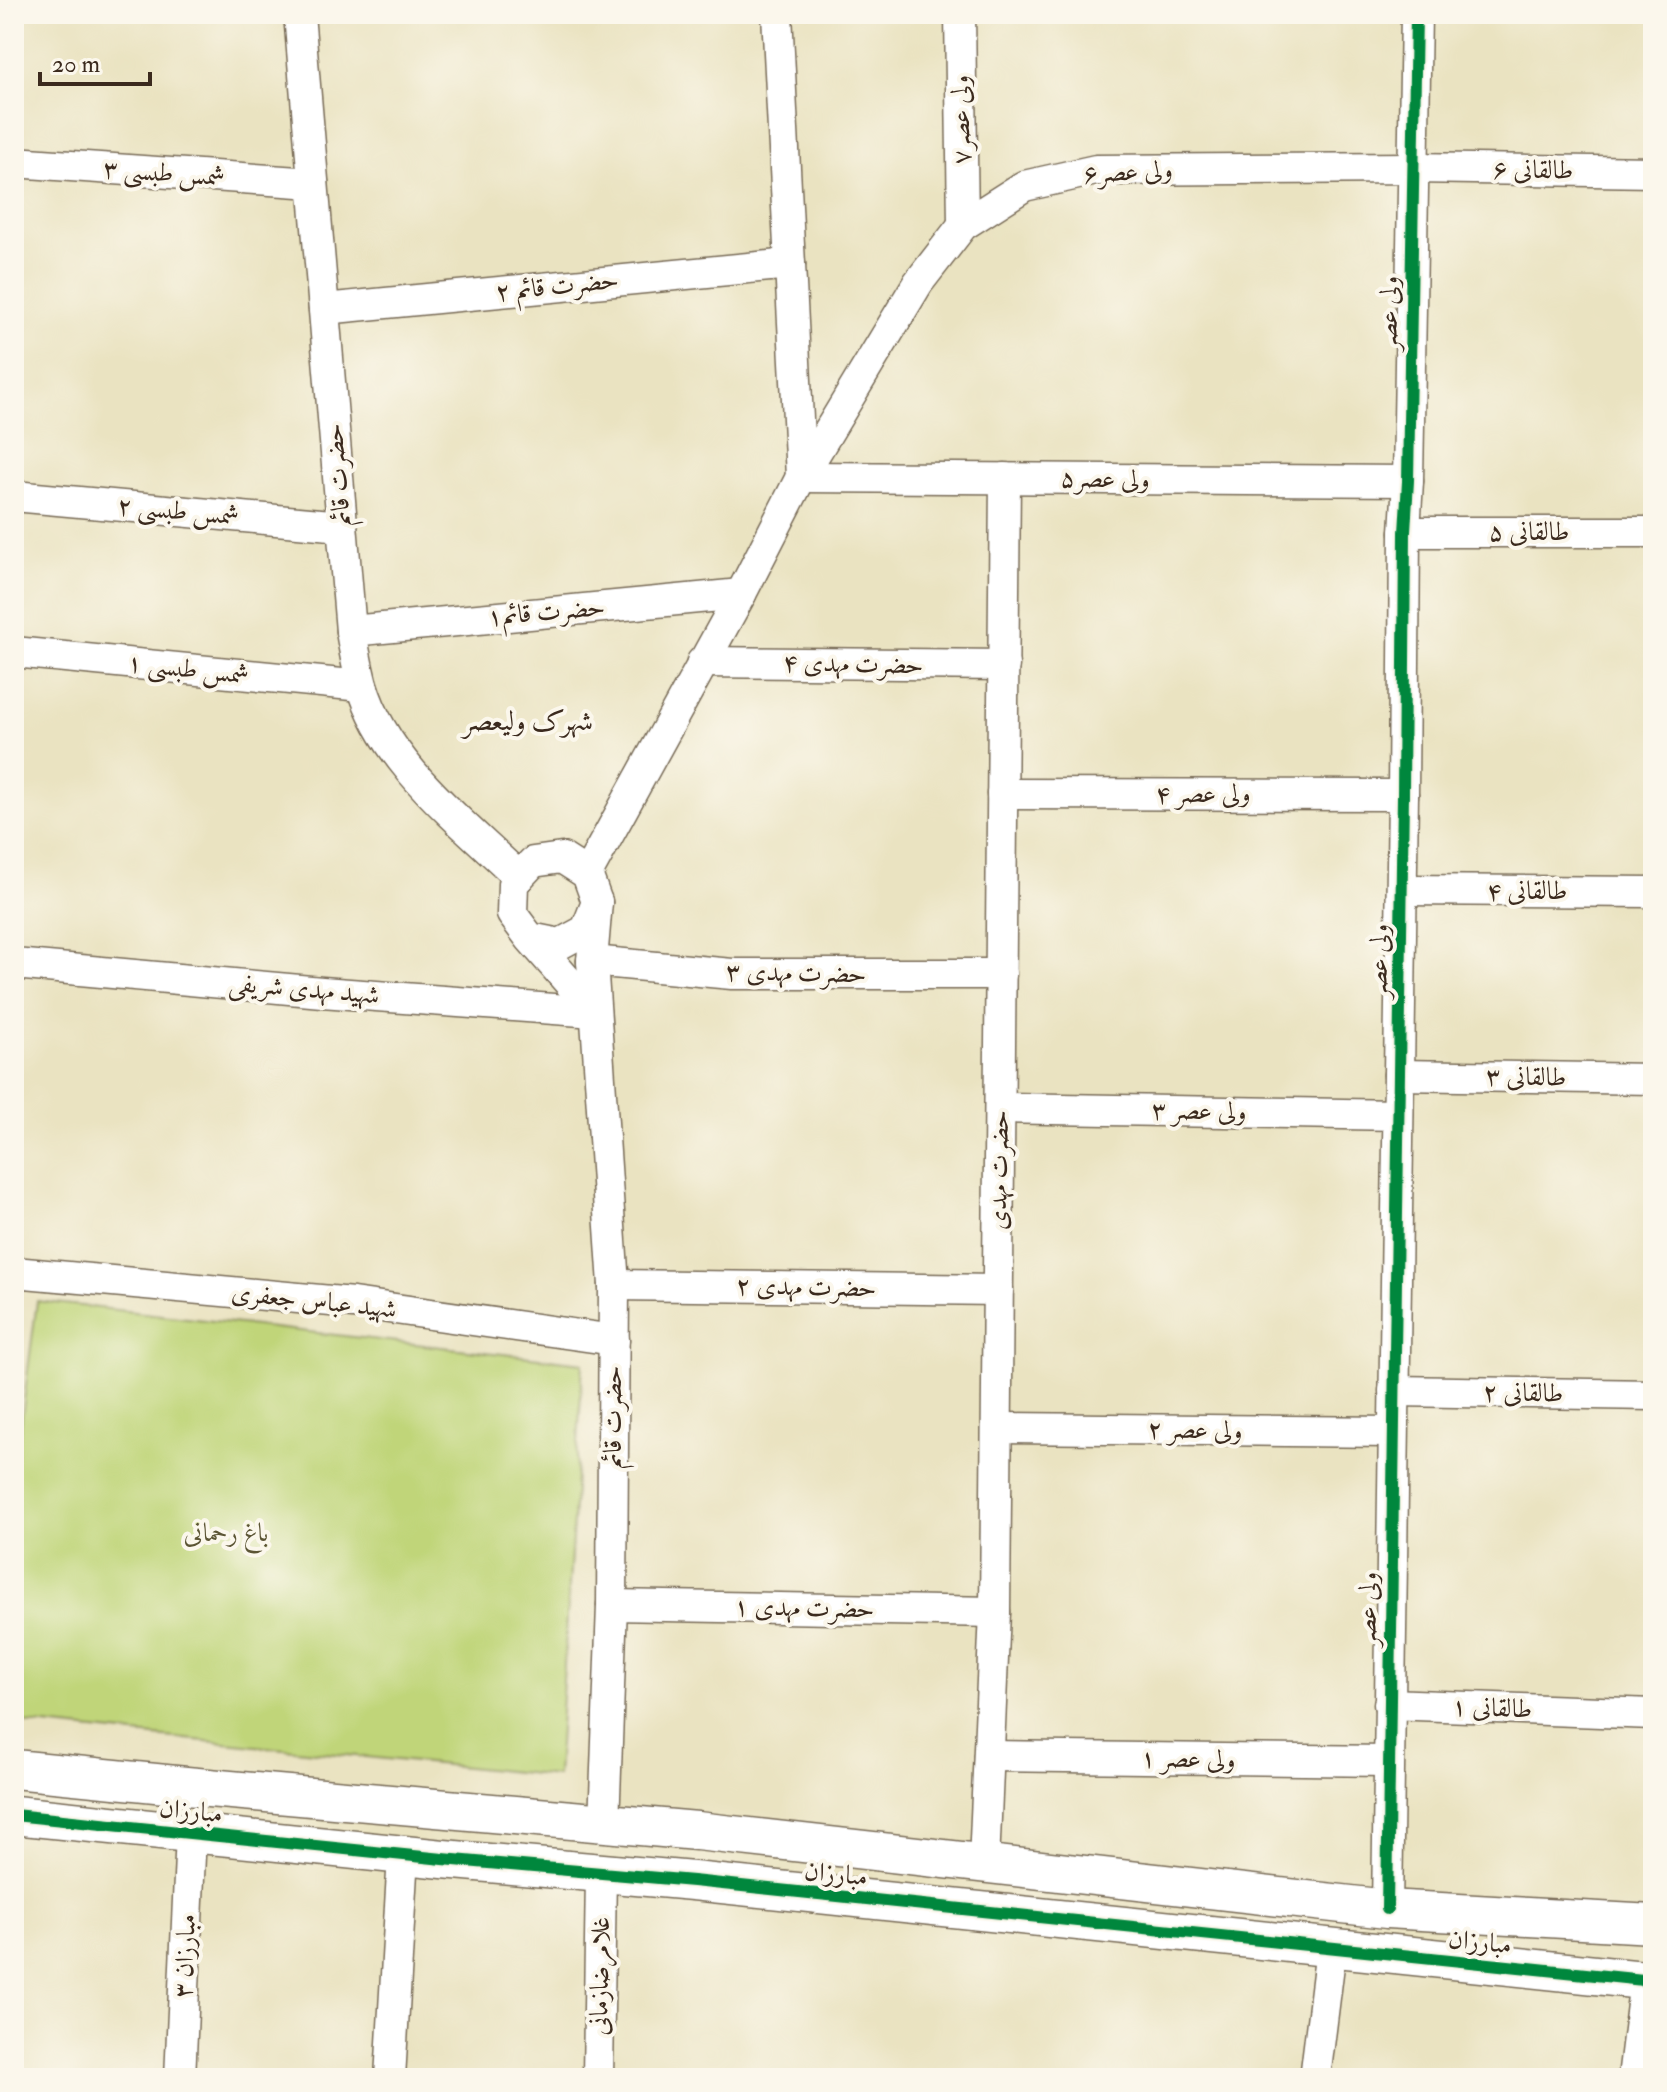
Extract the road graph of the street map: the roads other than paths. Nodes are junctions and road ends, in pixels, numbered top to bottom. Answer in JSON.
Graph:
{"nodes":[{"id":1,"x":299,"y":14,"type":"edge"},
{"id":2,"x":777,"y":14,"type":"edge"},
{"id":3,"x":960,"y":14,"type":"edge"},
{"id":4,"x":1416,"y":14,"type":"edge"},
{"id":5,"x":14,"y":162,"type":"edge"},
{"id":6,"x":1413,"y":168,"type":"junction"},
{"id":7,"x":1653,"y":172,"type":"edge"},
{"id":8,"x":313,"y":183,"type":"junction"},
{"id":9,"x":963,"y":225,"type":"junction"},
{"id":10,"x":790,"y":264,"type":"junction"},
{"id":11,"x":324,"y":309,"type":"junction"},
{"id":12,"x":801,"y":477,"type":"junction"},
{"id":13,"x":1005,"y":478,"type":"junction"},
{"id":14,"x":1408,"y":481,"type":"junction"},
{"id":15,"x":14,"y":496,"type":"edge"},
{"id":16,"x":342,"y":526,"type":"junction"},
{"id":17,"x":1405,"y":532,"type":"junction"},
{"id":18,"x":1653,"y":532,"type":"edge"},
{"id":19,"x":741,"y":594,"type":"junction"},
{"id":20,"x":351,"y":631,"type":"junction"},
{"id":21,"x":14,"y":652,"type":"edge"},
{"id":22,"x":702,"y":662,"type":"junction"},
{"id":23,"x":1004,"y":665,"type":"junction"},
{"id":24,"x":362,"y":686,"type":"junction"},
{"id":25,"x":1002,"y":794,"type":"junction"},
{"id":26,"x":1403,"y":795,"type":"junction"},
{"id":27,"x":519,"y":877,"type":"junction"},
{"id":28,"x":592,"y":888,"type":"junction"},
{"id":29,"x":1402,"y":890,"type":"junction"},
{"id":30,"x":1653,"y":892,"type":"edge"},
{"id":31,"x":530,"y":938,"type":"junction"},
{"id":32,"x":592,"y":961,"type":"junction"},
{"id":33,"x":14,"y":964,"type":"edge"},
{"id":34,"x":1001,"y":974,"type":"junction"},
{"id":35,"x":595,"y":1012,"type":"junction"},
{"id":36,"x":1399,"y":1075,"type":"junction"},
{"id":37,"x":1653,"y":1079,"type":"edge"},
{"id":38,"x":1000,"y":1108,"type":"junction"},
{"id":39,"x":1398,"y":1115,"type":"junction"},
{"id":40,"x":14,"y":1272,"type":"edge"},
{"id":41,"x":614,"y":1285,"type":"junction"},
{"id":42,"x":998,"y":1290,"type":"junction"},
{"id":43,"x":614,"y":1340,"type":"junction"},
{"id":44,"x":1394,"y":1391,"type":"junction"},
{"id":45,"x":1653,"y":1395,"type":"edge"},
{"id":46,"x":997,"y":1428,"type":"junction"},
{"id":47,"x":1393,"y":1432,"type":"junction"},
{"id":48,"x":612,"y":1605,"type":"junction"},
{"id":49,"x":995,"y":1612,"type":"junction"},
{"id":50,"x":1389,"y":1704,"type":"junction"},
{"id":51,"x":1653,"y":1714,"type":"edge"},
{"id":52,"x":989,"y":1756,"type":"junction"},
{"id":53,"x":1388,"y":1761,"type":"junction"},
{"id":54,"x":14,"y":1769,"type":"edge"},
{"id":55,"x":14,"y":1815,"type":"edge"},
{"id":56,"x":604,"y":1824,"type":"junction"},
{"id":57,"x":191,"y":1833,"type":"junction"},
{"id":58,"x":403,"y":1855,"type":"junction"},
{"id":59,"x":984,"y":1863,"type":"junction"},
{"id":60,"x":601,"y":1873,"type":"junction"},
{"id":61,"x":1387,"y":1909,"type":"junction"},
{"id":62,"x":1653,"y":1924,"type":"edge"},
{"id":63,"x":1331,"y":1949,"type":"junction"},
{"id":64,"x":1649,"y":1981,"type":"edge"},
{"id":65,"x":180,"y":2078,"type":"edge"},
{"id":66,"x":390,"y":2078,"type":"edge"},
{"id":67,"x":598,"y":2078,"type":"edge"},
{"id":68,"x":1315,"y":2078,"type":"edge"},
{"id":69,"x":1633,"y":2078,"type":"edge"}],
"edges":[{"from":1,"to":8,"type":"street","name":"حضرت قائم"},
{"from":2,"to":10,"type":"street"},
{"from":3,"to":9,"type":"street","name":"ولی عصر۷"},
{"from":4,"to":6,"type":"street","name":"ولی عصر"},
{"from":5,"to":8,"type":"street","name":"شمس طبسی ۳"},
{"from":6,"to":7,"type":"street","name":"طالقانی ۶"},
{"from":6,"to":9,"type":"street","name":"ولی عصر۶"},
{"from":6,"to":14,"type":"street","name":"ولی عصر"},
{"from":8,"to":11,"type":"street","name":"حضرت قائم"},
{"from":9,"to":12,"type":"street","name":"ولی عصر۶"},
{"from":10,"to":11,"type":"street","name":"حضرت قائم ۲"},
{"from":10,"to":12,"type":"street"},
{"from":11,"to":16,"type":"street","name":"حضرت قائم"},
{"from":12,"to":13,"type":"street","name":"ولی عصر۵"},
{"from":12,"to":19,"type":"street"},
{"from":13,"to":14,"type":"street","name":"ولی عصر۵"},
{"from":13,"to":23,"type":"street","name":"حضرت مهدی"},
{"from":14,"to":17,"type":"street","name":"ولی عصر"},
{"from":15,"to":16,"type":"street","name":"شمس طبسی ۲"},
{"from":16,"to":20,"type":"street","name":"حضرت قائم"},
{"from":17,"to":18,"type":"street","name":"طالقانی ۵"},
{"from":17,"to":26,"type":"street","name":"ولی عصر"},
{"from":19,"to":20,"type":"street","name":"حضرت قائم۱"},
{"from":19,"to":22,"type":"street"},
{"from":20,"to":24,"type":"street","name":"حضرت قائم"},
{"from":21,"to":24,"type":"street","name":"شمس طبسی ۱"},
{"from":22,"to":23,"type":"street","name":"حضرت مهدی ۴"},
{"from":22,"to":28,"type":"street"},
{"from":23,"to":25,"type":"street","name":"حضرت مهدی"},
{"from":24,"to":27,"type":"street","name":"حضرت قائم"},
{"from":25,"to":26,"type":"street","name":"ولی عصر ۴"},
{"from":25,"to":34,"type":"street","name":"حضرت مهدی"},
{"from":26,"to":29,"type":"street","name":"ولی عصر"},
{"from":27,"to":28,"type":"street"},
{"from":27,"to":31,"type":"street"},
{"from":28,"to":31,"type":"street"},
{"from":28,"to":32,"type":"street","name":"حضرت قائم"},
{"from":29,"to":30,"type":"street","name":"طالقانی ۴"},
{"from":29,"to":36,"type":"street","name":"ولی عصر"},
{"from":31,"to":35,"type":"street"},
{"from":32,"to":34,"type":"street","name":"حضرت مهدی ۳"},
{"from":32,"to":35,"type":"street","name":"حضرت قائم"},
{"from":33,"to":35,"type":"street","name":"شهید مهدی شریفی"},
{"from":34,"to":38,"type":"street","name":"حضرت مهدی"},
{"from":35,"to":41,"type":"street","name":"حضرت قائم"},
{"from":36,"to":37,"type":"street","name":"طالقانی ۳"},
{"from":36,"to":39,"type":"street","name":"ولی عصر"},
{"from":38,"to":39,"type":"street","name":"ولی عصر ۳"},
{"from":38,"to":42,"type":"street","name":"حضرت مهدی"},
{"from":39,"to":44,"type":"street","name":"ولی عصر"},
{"from":40,"to":43,"type":"street","name":"شهید عباس جعفری"},
{"from":41,"to":42,"type":"street","name":"حضرت مهدی ۲"},
{"from":41,"to":43,"type":"street","name":"حضرت قائم"},
{"from":42,"to":46,"type":"street","name":"حضرت مهدی"},
{"from":43,"to":48,"type":"street","name":"حضرت قائم"},
{"from":44,"to":45,"type":"street","name":"طالقانی ۲"},
{"from":44,"to":47,"type":"street","name":"ولی عصر"},
{"from":46,"to":47,"type":"street","name":"ولی عصر ۲"},
{"from":46,"to":49,"type":"street","name":"حضرت مهدی"},
{"from":47,"to":50,"type":"street","name":"ولی عصر"},
{"from":48,"to":49,"type":"street","name":"حضرت مهدی ۱"},
{"from":48,"to":56,"type":"street","name":"حضرت قائم"},
{"from":49,"to":52,"type":"street","name":"حضرت مهدی"},
{"from":50,"to":51,"type":"street","name":"طالقانی ۱"},
{"from":50,"to":53,"type":"street","name":"ولی عصر"},
{"from":52,"to":53,"type":"street","name":"ولی عصر ۱"},
{"from":52,"to":59,"type":"street","name":"حضرت مهدی"},
{"from":53,"to":61,"type":"street","name":"ولی عصر"},
{"from":54,"to":56,"type":"street","name":"مبارزان"},
{"from":55,"to":57,"type":"street","name":"مبارزان"},
{"from":56,"to":59,"type":"street","name":"مبارزان"},
{"from":56,"to":60,"type":"street"},
{"from":57,"to":58,"type":"street","name":"مبارزان"},
{"from":57,"to":65,"type":"street","name":"مبارزان ۳"},
{"from":58,"to":60,"type":"street","name":"مبارزان"},
{"from":58,"to":66,"type":"street"},
{"from":59,"to":61,"type":"street","name":"مبارزان"},
{"from":60,"to":63,"type":"street","name":"مبارزان"},
{"from":60,"to":67,"type":"street","name":"غلامرضازمانی"},
{"from":61,"to":62,"type":"street","name":"مبارزان"},
{"from":63,"to":64,"type":"street","name":"مبارزان"},
{"from":63,"to":68,"type":"street"},
{"from":64,"to":69,"type":"street"}]}
